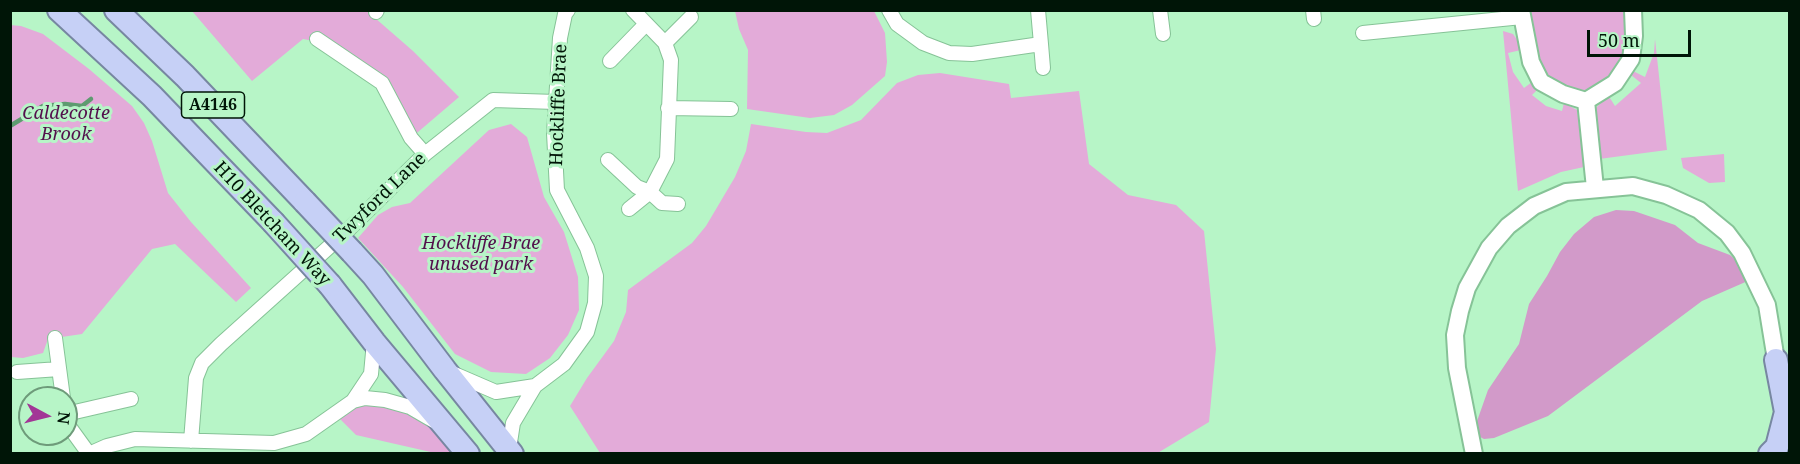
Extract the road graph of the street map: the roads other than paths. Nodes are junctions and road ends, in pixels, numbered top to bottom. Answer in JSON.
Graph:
{"nodes":[{"id":1,"x":59,"y":10,"type":"edge"},
{"id":2,"x":116,"y":10,"type":"edge"},
{"id":3,"x":633,"y":10,"type":"edge"},
{"id":4,"x":888,"y":10,"type":"edge"},
{"id":5,"x":1038,"y":10,"type":"edge"},
{"id":6,"x":1160,"y":10,"type":"edge"},
{"id":7,"x":1633,"y":10,"type":"edge"},
{"id":8,"x":563,"y":12,"type":"edge"},
{"id":9,"x":1522,"y":14,"type":"edge"},
{"id":10,"x":691,"y":17,"type":"dead end"},
{"id":11,"x":645,"y":25,"type":"junction"},
{"id":12,"x":1363,"y":33,"type":"dead end"},
{"id":13,"x":1163,"y":34,"type":"dead end"},
{"id":14,"x":317,"y":39,"type":"dead end"},
{"id":15,"x":665,"y":44,"type":"junction"},
{"id":16,"x":1041,"y":44,"type":"junction"},
{"id":17,"x":610,"y":62,"type":"dead end"},
{"id":18,"x":1043,"y":68,"type":"dead end"},
{"id":19,"x":1586,"y":101,"type":"junction"},
{"id":20,"x":556,"y":102,"type":"junction"},
{"id":21,"x":668,"y":108,"type":"junction"},
{"id":22,"x":731,"y":109,"type":"dead end"},
{"id":23,"x":425,"y":154,"type":"junction"},
{"id":24,"x":608,"y":160,"type":"dead end"},
{"id":25,"x":1595,"y":188,"type":"junction"},
{"id":26,"x":650,"y":192,"type":"junction"},
{"id":27,"x":678,"y":204,"type":"dead end"},
{"id":28,"x":629,"y":209,"type":"dead end"},
{"id":29,"x":56,"y":338,"type":"dead end"},
{"id":30,"x":374,"y":342,"type":"junction"},
{"id":31,"x":1776,"y":360,"type":"joint"},
{"id":32,"x":59,"y":369,"type":"junction"},
{"id":33,"x":445,"y":370,"type":"junction"},
{"id":34,"x":17,"y":372,"type":"dead end"},
{"id":35,"x":61,"y":386,"type":"edge"},
{"id":36,"x":535,"y":386,"type":"junction"},
{"id":37,"x":131,"y":399,"type":"dead end"},
{"id":38,"x":352,"y":401,"type":"junction"},
{"id":39,"x":78,"y":411,"type":"edge"},
{"id":40,"x":1788,"y":416,"type":"edge"},
{"id":41,"x":449,"y":430,"type":"junction"},
{"id":42,"x":78,"y":438,"type":"edge"},
{"id":43,"x":191,"y":441,"type":"junction"},
{"id":44,"x":510,"y":451,"type":"edge"},
{"id":45,"x":89,"y":453,"type":"edge"},
{"id":46,"x":468,"y":453,"type":"edge"},
{"id":47,"x":1474,"y":453,"type":"edge"},
{"id":48,"x":1770,"y":453,"type":"edge"}],
"edges":[{"from":1,"to":30,"type":"highway","name":"H10 Bletcham Way","number":"A4146","bridge":true},
{"from":2,"to":33,"type":"highway","number":"A4146","bridge":true},
{"from":3,"to":11,"type":"street"},
{"from":4,"to":16,"type":"street"},
{"from":5,"to":16,"type":"street"},
{"from":6,"to":13,"type":"street"},
{"from":7,"to":19,"type":"street"},
{"from":8,"to":20,"type":"street","name":"Hockliffe Brae"},
{"from":9,"to":12,"type":"street"},
{"from":9,"to":19,"type":"street"},
{"from":10,"to":15,"type":"street"},
{"from":11,"to":15,"type":"street"},
{"from":11,"to":17,"type":"street"},
{"from":14,"to":23,"type":"street"},
{"from":15,"to":21,"type":"street"},
{"from":16,"to":18,"type":"street"},
{"from":19,"to":25,"type":"street"},
{"from":20,"to":23,"type":"street","name":"Twyford Lane"},
{"from":20,"to":36,"type":"street","name":"Hockliffe Brae"},
{"from":21,"to":22,"type":"street"},
{"from":21,"to":26,"type":"street"},
{"from":23,"to":43,"type":"street","name":"Twyford Lane"},
{"from":24,"to":26,"type":"street"},
{"from":25,"to":31,"type":"street"},
{"from":25,"to":47,"type":"street"},
{"from":26,"to":27,"type":"street"},
{"from":26,"to":28,"type":"street"},
{"from":29,"to":32,"type":"street"},
{"from":30,"to":38,"type":"street"},
{"from":30,"to":41,"type":"highway","name":"H10 Bletcham Way","number":"A4146"},
{"from":31,"to":40,"type":"highway"},
{"from":32,"to":34,"type":"street"},
{"from":32,"to":35,"type":"street"},
{"from":33,"to":36,"type":"street","name":"Hockliffe Brae"},
{"from":33,"to":44,"type":"highway","number":"A4146"},
{"from":36,"to":44,"type":"street","name":"Hockliffe Brae"},
{"from":37,"to":39,"type":"street"},
{"from":38,"to":41,"type":"street"},
{"from":38,"to":43,"type":"street"},
{"from":40,"to":48,"type":"highway"},
{"from":41,"to":46,"type":"highway","name":"H10 Bletcham Way","number":"A4146"},
{"from":42,"to":45,"type":"street"},
{"from":43,"to":45,"type":"street"}]}
